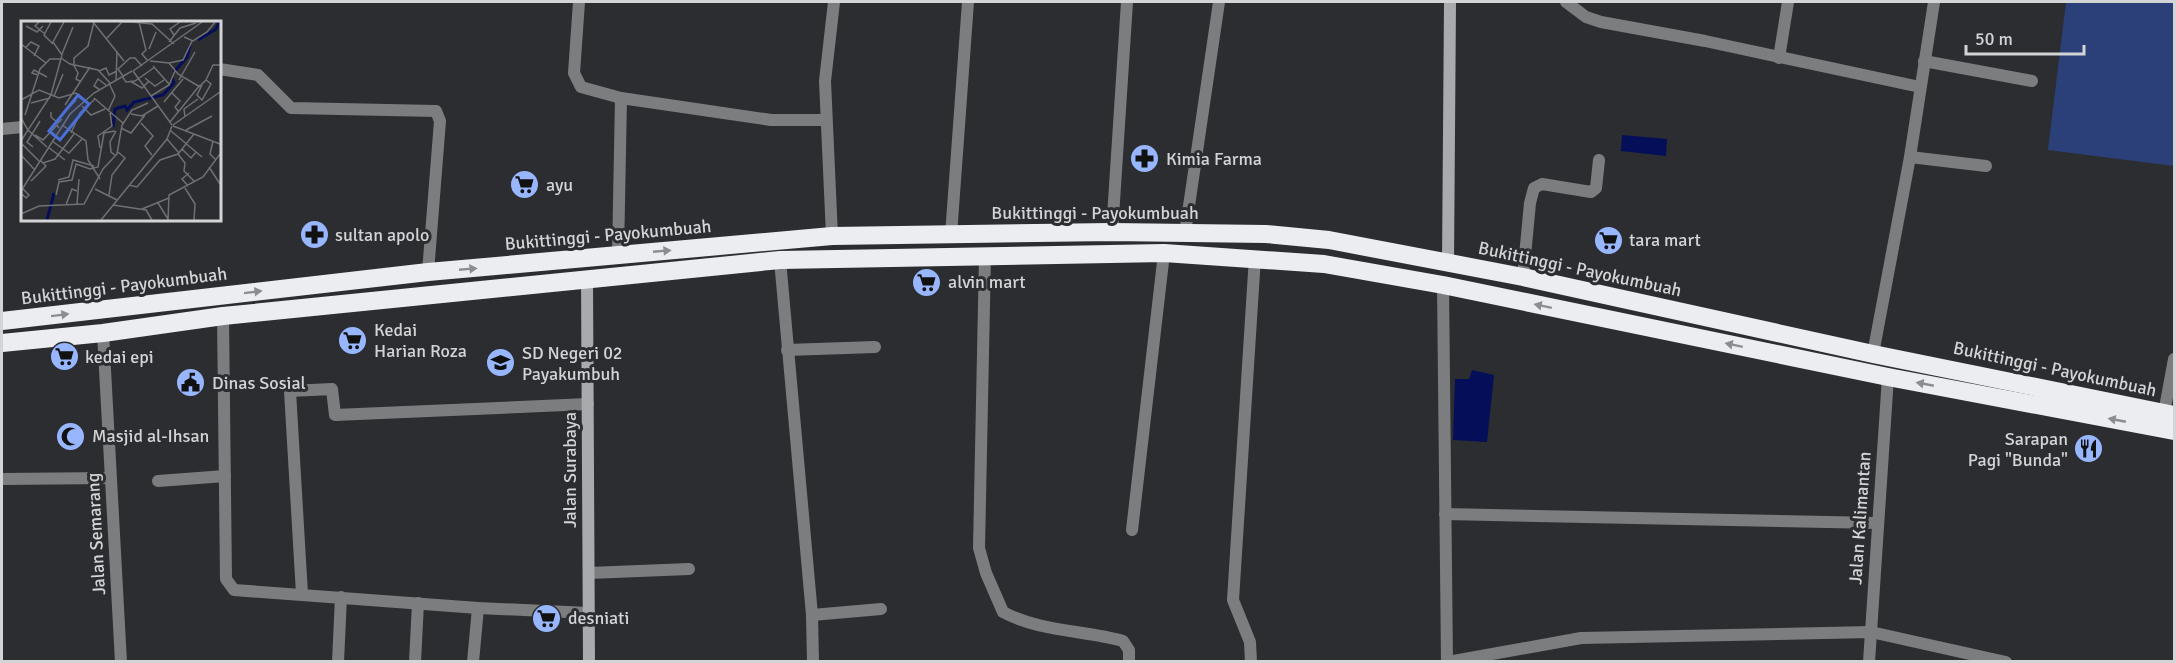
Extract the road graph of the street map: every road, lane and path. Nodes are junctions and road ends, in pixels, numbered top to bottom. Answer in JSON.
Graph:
{"nodes":[{"id":1,"x":579,"y":2,"type":"edge"},
{"id":2,"x":834,"y":2,"type":"edge"},
{"id":3,"x":968,"y":2,"type":"edge"},
{"id":4,"x":1128,"y":2,"type":"edge"},
{"id":5,"x":1219,"y":2,"type":"edge"},
{"id":6,"x":1450,"y":2,"type":"edge"},
{"id":7,"x":1566,"y":2,"type":"edge"},
{"id":8,"x":1788,"y":2,"type":"edge"},
{"id":9,"x":1934,"y":2,"type":"edge"},
{"id":10,"x":1779,"y":58,"type":"junction"},
{"id":11,"x":1924,"y":61,"type":"junction"},
{"id":12,"x":220,"y":69,"type":"edge"},
{"id":13,"x":2032,"y":81,"type":"dead end"},
{"id":14,"x":1920,"y":87,"type":"junction"},
{"id":15,"x":621,"y":98,"type":"junction"},
{"id":16,"x":826,"y":120,"type":"junction"},
{"id":17,"x":21,"y":127,"type":"edge"},
{"id":18,"x":2,"y":129,"type":"edge"},
{"id":19,"x":1910,"y":157,"type":"junction"},
{"id":20,"x":1599,"y":160,"type":"dead end"},
{"id":21,"x":1986,"y":166,"type":"dead end"},
{"id":22,"x":1113,"y":232,"type":"junction"},
{"id":23,"x":1052,"y":233,"type":"junction"},
{"id":24,"x":1185,"y":233,"type":"junction"},
{"id":25,"x":951,"y":235,"type":"junction"},
{"id":26,"x":832,"y":236,"type":"junction"},
{"id":27,"x":1164,"y":253,"type":"junction"},
{"id":28,"x":618,"y":255,"type":"junction"},
{"id":29,"x":1054,"y":255,"type":"junction"},
{"id":30,"x":985,"y":256,"type":"junction"},
{"id":31,"x":1255,"y":257,"type":"junction"},
{"id":32,"x":780,"y":260,"type":"junction"},
{"id":33,"x":1448,"y":262,"type":"junction"},
{"id":34,"x":428,"y":272,"type":"junction"},
{"id":35,"x":1523,"y":276,"type":"junction"},
{"id":36,"x":586,"y":279,"type":"junction"},
{"id":37,"x":1443,"y":285,"type":"junction"},
{"id":38,"x":224,"y":316,"type":"junction"},
{"id":39,"x":2,"y":321,"type":"edge"},
{"id":40,"x":103,"y":333,"type":"junction"},
{"id":41,"x":2,"y":343,"type":"edge"},
{"id":42,"x":875,"y":347,"type":"dead end"},
{"id":43,"x":787,"y":350,"type":"junction"},
{"id":44,"x":1874,"y":354,"type":"junction"},
{"id":45,"x":2175,"y":359,"type":"edge"},
{"id":46,"x":1888,"y":377,"type":"junction"},
{"id":47,"x":2040,"y":386,"type":"junction"},
{"id":48,"x":588,"y":404,"type":"junction"},
{"id":49,"x":2036,"y":404,"type":"junction"},
{"id":50,"x":2169,"y":414,"type":"edge"},
{"id":51,"x":2175,"y":431,"type":"edge"},
{"id":52,"x":225,"y":476,"type":"junction"},
{"id":53,"x":110,"y":478,"type":"junction"},
{"id":54,"x":2,"y":479,"type":"edge"},
{"id":55,"x":158,"y":481,"type":"dead end"},
{"id":56,"x":1445,"y":514,"type":"junction"},
{"id":57,"x":1877,"y":523,"type":"junction"},
{"id":58,"x":1132,"y":530,"type":"dead end"},
{"id":59,"x":689,"y":569,"type":"dead end"},
{"id":60,"x":589,"y":573,"type":"junction"},
{"id":61,"x":302,"y":594,"type":"junction"},
{"id":62,"x":340,"y":597,"type":"junction"},
{"id":63,"x":418,"y":603,"type":"junction"},
{"id":64,"x":478,"y":608,"type":"junction"},
{"id":65,"x":881,"y":609,"type":"dead end"},
{"id":66,"x":589,"y":613,"type":"junction"},
{"id":67,"x":812,"y":615,"type":"junction"},
{"id":68,"x":1871,"y":632,"type":"junction"},
{"id":69,"x":121,"y":662,"type":"edge"},
{"id":70,"x":338,"y":662,"type":"edge"},
{"id":71,"x":415,"y":662,"type":"edge"},
{"id":72,"x":473,"y":662,"type":"edge"},
{"id":73,"x":589,"y":662,"type":"edge"},
{"id":74,"x":813,"y":662,"type":"edge"},
{"id":75,"x":1129,"y":662,"type":"edge"},
{"id":76,"x":1251,"y":662,"type":"edge"},
{"id":77,"x":1448,"y":662,"type":"edge"},
{"id":78,"x":1869,"y":662,"type":"edge"},
{"id":79,"x":2006,"y":662,"type":"edge"}],
"edges":[{"from":1,"to":15,"type":"street"},
{"from":2,"to":16,"type":"street"},
{"from":3,"to":25,"type":"street"},
{"from":4,"to":22,"type":"street"},
{"from":5,"to":24,"type":"street"},
{"from":6,"to":33,"type":"street"},
{"from":7,"to":10,"type":"street"},
{"from":8,"to":10,"type":"street"},
{"from":9,"to":11,"type":"street"},
{"from":10,"to":14,"type":"street"},
{"from":11,"to":13,"type":"street"},
{"from":11,"to":14,"type":"street"},
{"from":12,"to":34,"type":"street"},
{"from":14,"to":19,"type":"street"},
{"from":15,"to":16,"type":"street"},
{"from":15,"to":28,"type":"street"},
{"from":16,"to":26,"type":"street"},
{"from":17,"to":18,"type":"street"},
{"from":19,"to":21,"type":"street"},
{"from":19,"to":44,"type":"street"},
{"from":20,"to":35,"type":"street"},
{"from":22,"to":23,"type":"highway","name":"Bukittinggi - Payokumbuah"},
{"from":22,"to":24,"type":"highway","name":"Bukittinggi - Payokumbuah"},
{"from":23,"to":25,"type":"highway","name":"Bukittinggi - Payokumbuah"},
{"from":23,"to":29,"type":"highway"},
{"from":24,"to":33,"type":"highway","name":"Bukittinggi - Payokumbuah"},
{"from":25,"to":26,"type":"highway","name":"Bukittinggi - Payokumbuah"},
{"from":28,"to":26,"type":"highway","name":"Bukittinggi - Payokumbuah","one_way":true},
{"from":27,"to":29,"type":"highway","name":"Bukittinggi - Payokumbuah"},
{"from":27,"to":31,"type":"highway","name":"Bukittinggi - Payokumbuah"},
{"from":27,"to":58,"type":"street"},
{"from":34,"to":28,"type":"highway","name":"Bukittinggi - Payokumbuah","one_way":true},
{"from":29,"to":30,"type":"highway","name":"Bukittinggi - Payokumbuah"},
{"from":30,"to":32,"type":"highway","name":"Bukittinggi - Payokumbuah"},
{"from":30,"to":75,"type":"street"},
{"from":31,"to":37,"type":"highway","name":"Bukittinggi - Payokumbuah"},
{"from":31,"to":76,"type":"street"},
{"from":32,"to":36,"type":"highway","name":"Bukittinggi - Payokumbuah"},
{"from":32,"to":43,"type":"street"},
{"from":33,"to":35,"type":"highway","name":"Bukittinggi - Payokumbuah"},
{"from":39,"to":34,"type":"highway","name":"Bukittinggi - Payokumbuah","one_way":true},
{"from":35,"to":44,"type":"highway","name":"Bukittinggi - Payokumbuah"},
{"from":36,"to":38,"type":"highway","name":"Bukittinggi - Payokumbuah"},
{"from":36,"to":48,"type":"street","name":"Jalan Surabaya"},
{"from":46,"to":37,"type":"highway","name":"Bukittinggi - Payokumbuah","one_way":true},
{"from":37,"to":56,"type":"street"},
{"from":38,"to":40,"type":"highway","name":"Bukittinggi - Payokumbuah"},
{"from":38,"to":52,"type":"street"},
{"from":40,"to":41,"type":"highway","name":"Bukittinggi - Payokumbuah"},
{"from":40,"to":53,"type":"street","name":"Jalan Semarang"},
{"from":42,"to":43,"type":"street"},
{"from":43,"to":67,"type":"street"},
{"from":44,"to":47,"type":"highway","name":"Bukittinggi - Payokumbuah"},
{"from":45,"to":50,"type":"street"},
{"from":49,"to":46,"type":"highway","name":"Bukittinggi - Payokumbuah","one_way":true},
{"from":46,"to":57,"type":"street","name":"Jalan Kalimantan"},
{"from":47,"to":49,"type":"highway"},
{"from":47,"to":50,"type":"highway","name":"Bukittinggi - Payokumbuah"},
{"from":48,"to":60,"type":"street","name":"Jalan Surabaya"},
{"from":48,"to":61,"type":"street"},
{"from":51,"to":49,"type":"highway","name":"Bukittinggi - Payokumbuah","one_way":true},
{"from":52,"to":55,"type":"street"},
{"from":52,"to":61,"type":"street"},
{"from":53,"to":54,"type":"street"},
{"from":53,"to":69,"type":"street","name":"Jalan Semarang"},
{"from":56,"to":57,"type":"street"},
{"from":56,"to":77,"type":"street"},
{"from":57,"to":68,"type":"street","name":"Jalan Kalimantan"},
{"from":59,"to":60,"type":"street"},
{"from":60,"to":66,"type":"street","name":"Jalan Surabaya"},
{"from":61,"to":62,"type":"street"},
{"from":62,"to":63,"type":"street"},
{"from":62,"to":70,"type":"street"},
{"from":63,"to":64,"type":"street"},
{"from":63,"to":71,"type":"street"},
{"from":64,"to":66,"type":"street"},
{"from":64,"to":72,"type":"street"},
{"from":65,"to":67,"type":"street"},
{"from":66,"to":73,"type":"street","name":"Jalan Surabaya"},
{"from":67,"to":74,"type":"street"},
{"from":68,"to":77,"type":"street"},
{"from":68,"to":78,"type":"street","name":"Jalan Kalimantan"},
{"from":68,"to":79,"type":"street"}]}
